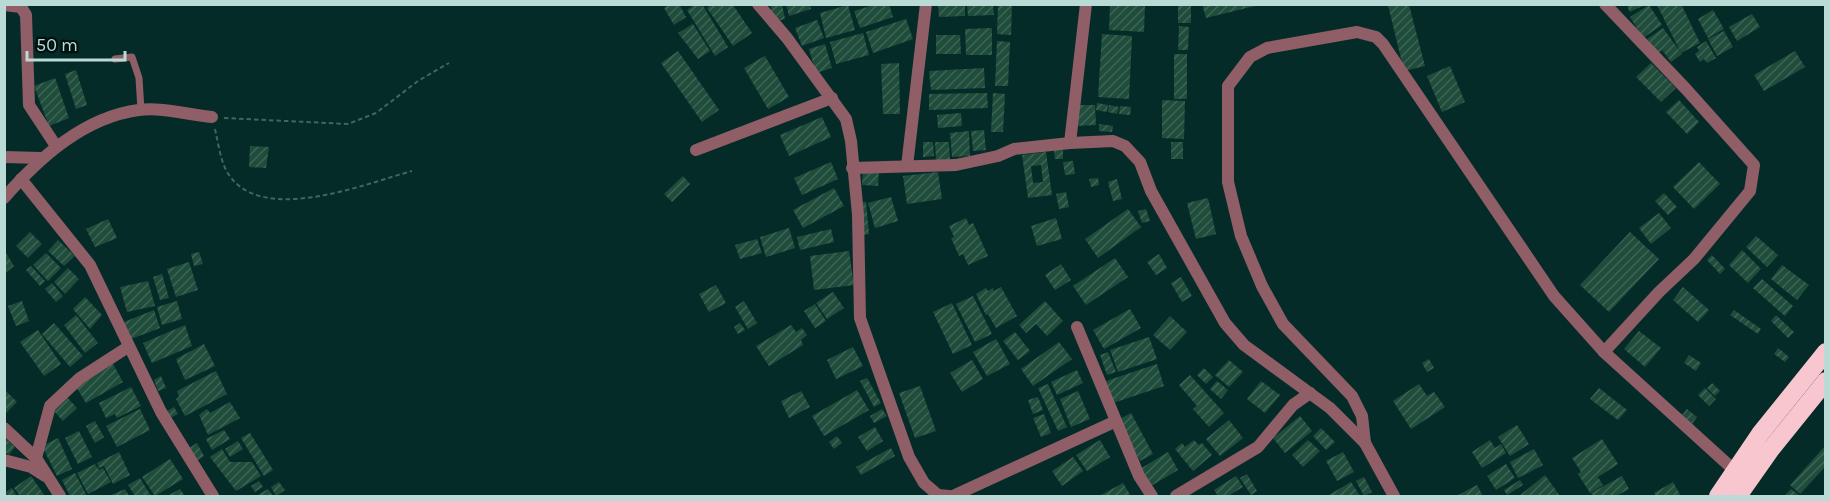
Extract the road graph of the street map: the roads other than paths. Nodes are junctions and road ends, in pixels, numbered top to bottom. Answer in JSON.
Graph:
{"nodes":[{"id":1,"x":758,"y":4,"type":"edge"},
{"id":2,"x":926,"y":4,"type":"edge"},
{"id":3,"x":1086,"y":4,"type":"edge"},
{"id":4,"x":1605,"y":4,"type":"edge"},
{"id":5,"x":4,"y":5,"type":"edge"},
{"id":6,"x":115,"y":59,"type":"dead end"},
{"id":7,"x":832,"y":98,"type":"junction"},
{"id":8,"x":141,"y":110,"type":"junction"},
{"id":9,"x":212,"y":117,"type":"road end"},
{"id":10,"x":1070,"y":143,"type":"junction"},
{"id":11,"x":56,"y":146,"type":"junction"},
{"id":12,"x":696,"y":150,"type":"dead end"},
{"id":13,"x":4,"y":157,"type":"edge"},
{"id":14,"x":41,"y":158,"type":"junction"},
{"id":15,"x":907,"y":166,"type":"junction"},
{"id":16,"x":852,"y":168,"type":"junction"},
{"id":17,"x":21,"y":179,"type":"junction"},
{"id":18,"x":4,"y":198,"type":"edge"},
{"id":19,"x":1077,"y":327,"type":"dead end"},
{"id":20,"x":128,"y":346,"type":"junction"},
{"id":21,"x":1604,"y":351,"type":"junction"},
{"id":22,"x":1826,"y":352,"type":"edge"},
{"id":23,"x":1826,"y":381,"type":"edge"},
{"id":24,"x":1310,"y":393,"type":"junction"},
{"id":25,"x":1114,"y":422,"type":"junction"},
{"id":26,"x":4,"y":428,"type":"edge"},
{"id":27,"x":1365,"y":443,"type":"junction"},
{"id":28,"x":36,"y":458,"type":"junction"},
{"id":29,"x":4,"y":460,"type":"edge"},
{"id":30,"x":1734,"y":470,"type":"junction"},
{"id":31,"x":49,"y":478,"type":"junction"},
{"id":32,"x":60,"y":496,"type":"edge"},
{"id":33,"x":213,"y":496,"type":"edge"},
{"id":34,"x":951,"y":496,"type":"edge"},
{"id":35,"x":1152,"y":496,"type":"edge"},
{"id":36,"x":1176,"y":496,"type":"edge"},
{"id":37,"x":1394,"y":496,"type":"edge"},
{"id":38,"x":1718,"y":496,"type":"edge"},
{"id":39,"x":1738,"y":496,"type":"edge"}],
"edges":[{"from":1,"to":7,"type":"street"},
{"from":2,"to":15,"type":"street"},
{"from":3,"to":10,"type":"street"},
{"from":4,"to":21,"type":"street"},
{"from":5,"to":11,"type":"street"},
{"from":6,"to":8,"type":"lane"},
{"from":7,"to":12,"type":"street"},
{"from":7,"to":16,"type":"street"},
{"from":8,"to":9,"type":"street"},
{"from":8,"to":11,"type":"street"},
{"from":10,"to":15,"type":"street"},
{"from":10,"to":24,"type":"street"},
{"from":11,"to":14,"type":"street"},
{"from":13,"to":14,"type":"street"},
{"from":14,"to":17,"type":"street"},
{"from":15,"to":16,"type":"street"},
{"from":16,"to":34,"type":"street"},
{"from":17,"to":18,"type":"street"},
{"from":17,"to":20,"type":"street"},
{"from":19,"to":25,"type":"street"},
{"from":20,"to":28,"type":"street"},
{"from":20,"to":33,"type":"street"},
{"from":21,"to":27,"type":"street"},
{"from":21,"to":30,"type":"street"},
{"from":22,"to":30,"type":"highway"},
{"from":23,"to":39,"type":"highway"},
{"from":24,"to":27,"type":"street"},
{"from":24,"to":36,"type":"street"},
{"from":25,"to":34,"type":"street"},
{"from":25,"to":35,"type":"street"},
{"from":26,"to":28,"type":"street"},
{"from":27,"to":37,"type":"street"},
{"from":28,"to":31,"type":"street"},
{"from":29,"to":31,"type":"street"},
{"from":30,"to":38,"type":"highway"},
{"from":31,"to":32,"type":"street"}]}
